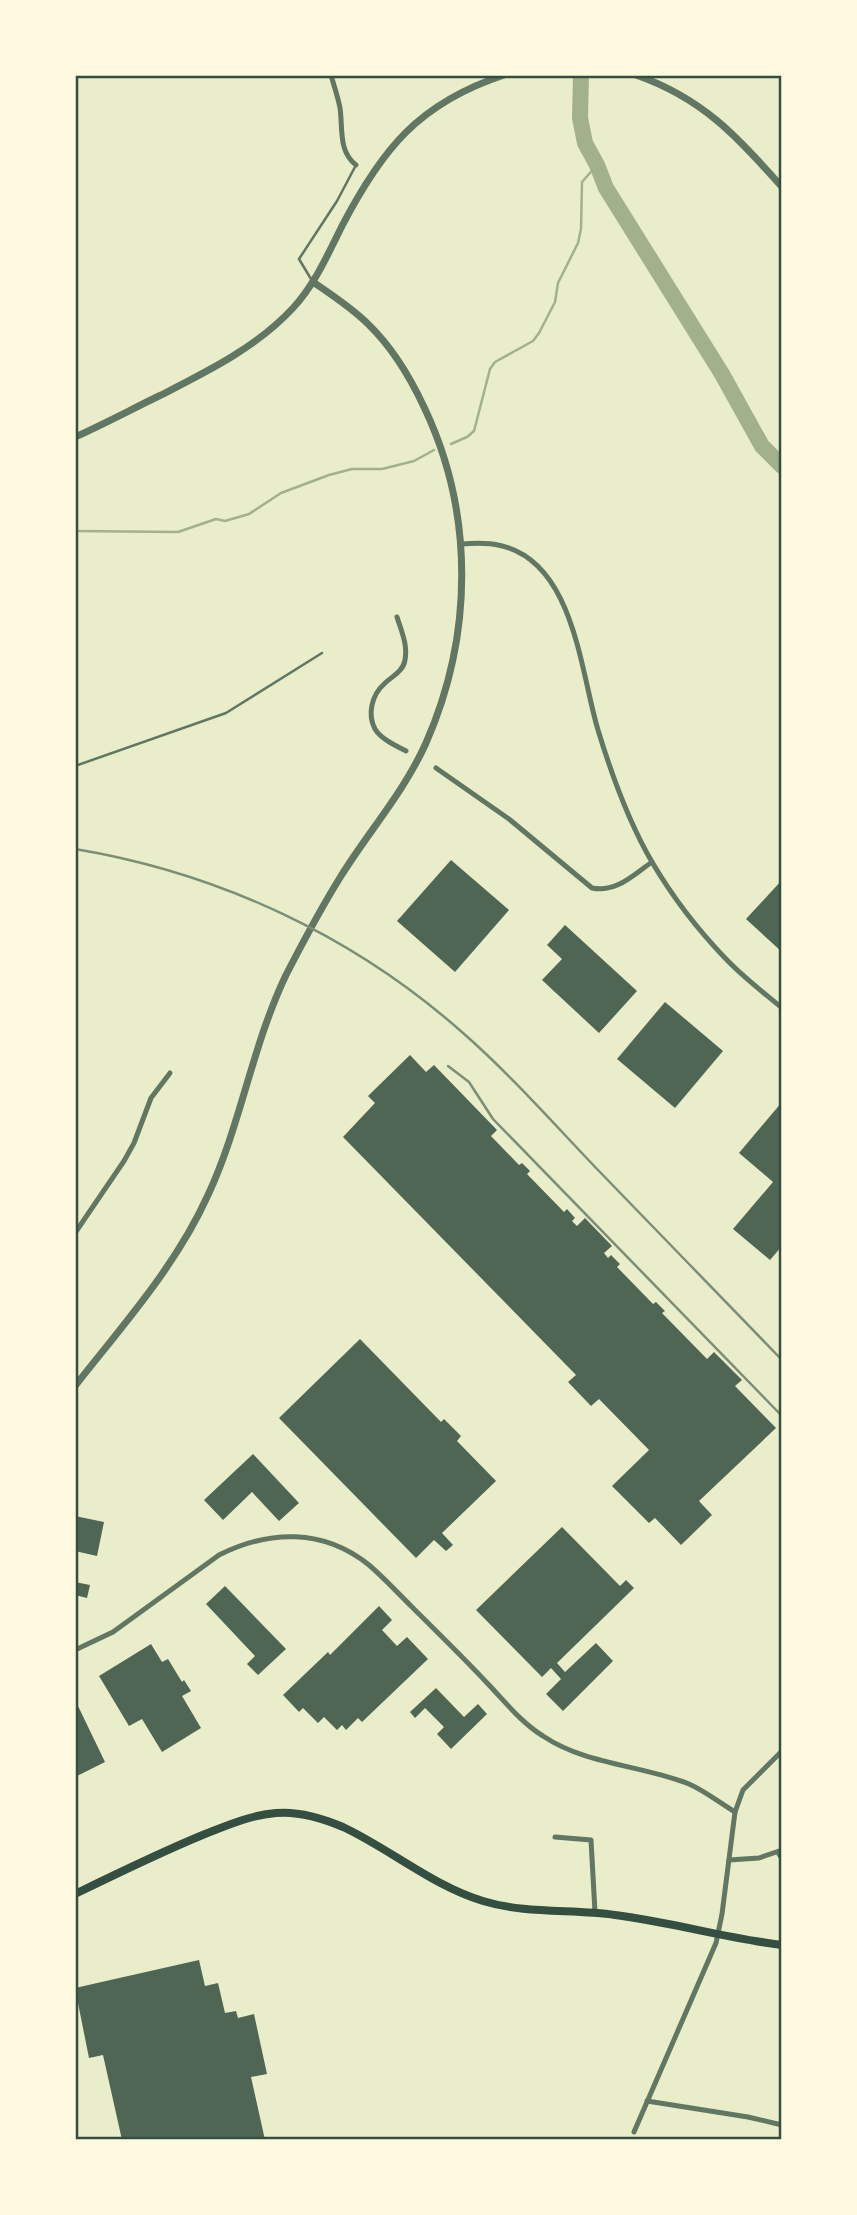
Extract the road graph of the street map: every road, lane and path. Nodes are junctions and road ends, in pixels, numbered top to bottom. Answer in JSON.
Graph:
{"nodes":[{"id":1,"x":331,"y":75,"type":"edge"},
{"id":2,"x":504,"y":75,"type":"edge"},
{"id":3,"x":636,"y":75,"type":"edge"},
{"id":4,"x":356,"y":165,"type":"joint"},
{"id":5,"x":782,"y":187,"type":"edge"},
{"id":6,"x":313,"y":282,"type":"junction"},
{"id":7,"x":75,"y":438,"type":"edge"},
{"id":8,"x":461,"y":544,"type":"junction"},
{"id":9,"x":397,"y":617,"type":"dead end"},
{"id":10,"x":322,"y":653,"type":"dead end"},
{"id":11,"x":406,"y":751,"type":"dead end"},
{"id":12,"x":75,"y":766,"type":"edge"},
{"id":13,"x":436,"y":768,"type":"dead end"},
{"id":14,"x":652,"y":862,"type":"junction"},
{"id":15,"x":782,"y":1008,"type":"edge"},
{"id":16,"x":170,"y":1073,"type":"dead end"},
{"id":17,"x":75,"y":1233,"type":"edge"},
{"id":18,"x":75,"y":1386,"type":"edge"},
{"id":19,"x":75,"y":1650,"type":"edge"},
{"id":20,"x":782,"y":1751,"type":"edge"},
{"id":21,"x":735,"y":1812,"type":"junction"},
{"id":22,"x":555,"y":1837,"type":"dead end"},
{"id":23,"x":779,"y":1851,"type":"edge"},
{"id":24,"x":729,"y":1860,"type":"junction"},
{"id":25,"x":782,"y":1861,"type":"edge"},
{"id":26,"x":75,"y":1894,"type":"edge"},
{"id":27,"x":595,"y":1912,"type":"junction"},
{"id":28,"x":718,"y":1935,"type":"junction"},
{"id":29,"x":782,"y":1945,"type":"edge"},
{"id":30,"x":647,"y":2101,"type":"junction"},
{"id":31,"x":782,"y":2125,"type":"edge"},
{"id":32,"x":634,"y":2132,"type":"dead end"}],
"edges":[{"from":1,"to":4,"type":"street"},
{"from":2,"to":6,"type":"street"},
{"from":3,"to":5,"type":"street"},
{"from":4,"to":6,"type":"lane"},
{"from":6,"to":7,"type":"street"},
{"from":6,"to":8,"type":"street"},
{"from":8,"to":14,"type":"street"},
{"from":8,"to":18,"type":"street"},
{"from":9,"to":11,"type":"street"},
{"from":10,"to":12,"type":"lane"},
{"from":13,"to":14,"type":"street"},
{"from":14,"to":15,"type":"street"},
{"from":16,"to":17,"type":"street"},
{"from":19,"to":21,"type":"street"},
{"from":20,"to":21,"type":"street"},
{"from":21,"to":24,"type":"street"},
{"from":22,"to":27,"type":"street"},
{"from":23,"to":24,"type":"street"},
{"from":23,"to":25,"type":"lane"},
{"from":24,"to":28,"type":"street"},
{"from":26,"to":27,"type":"main road"},
{"from":27,"to":28,"type":"main road"},
{"from":28,"to":29,"type":"main road"},
{"from":28,"to":30,"type":"street"},
{"from":30,"to":31,"type":"street"},
{"from":30,"to":32,"type":"street"}]}
